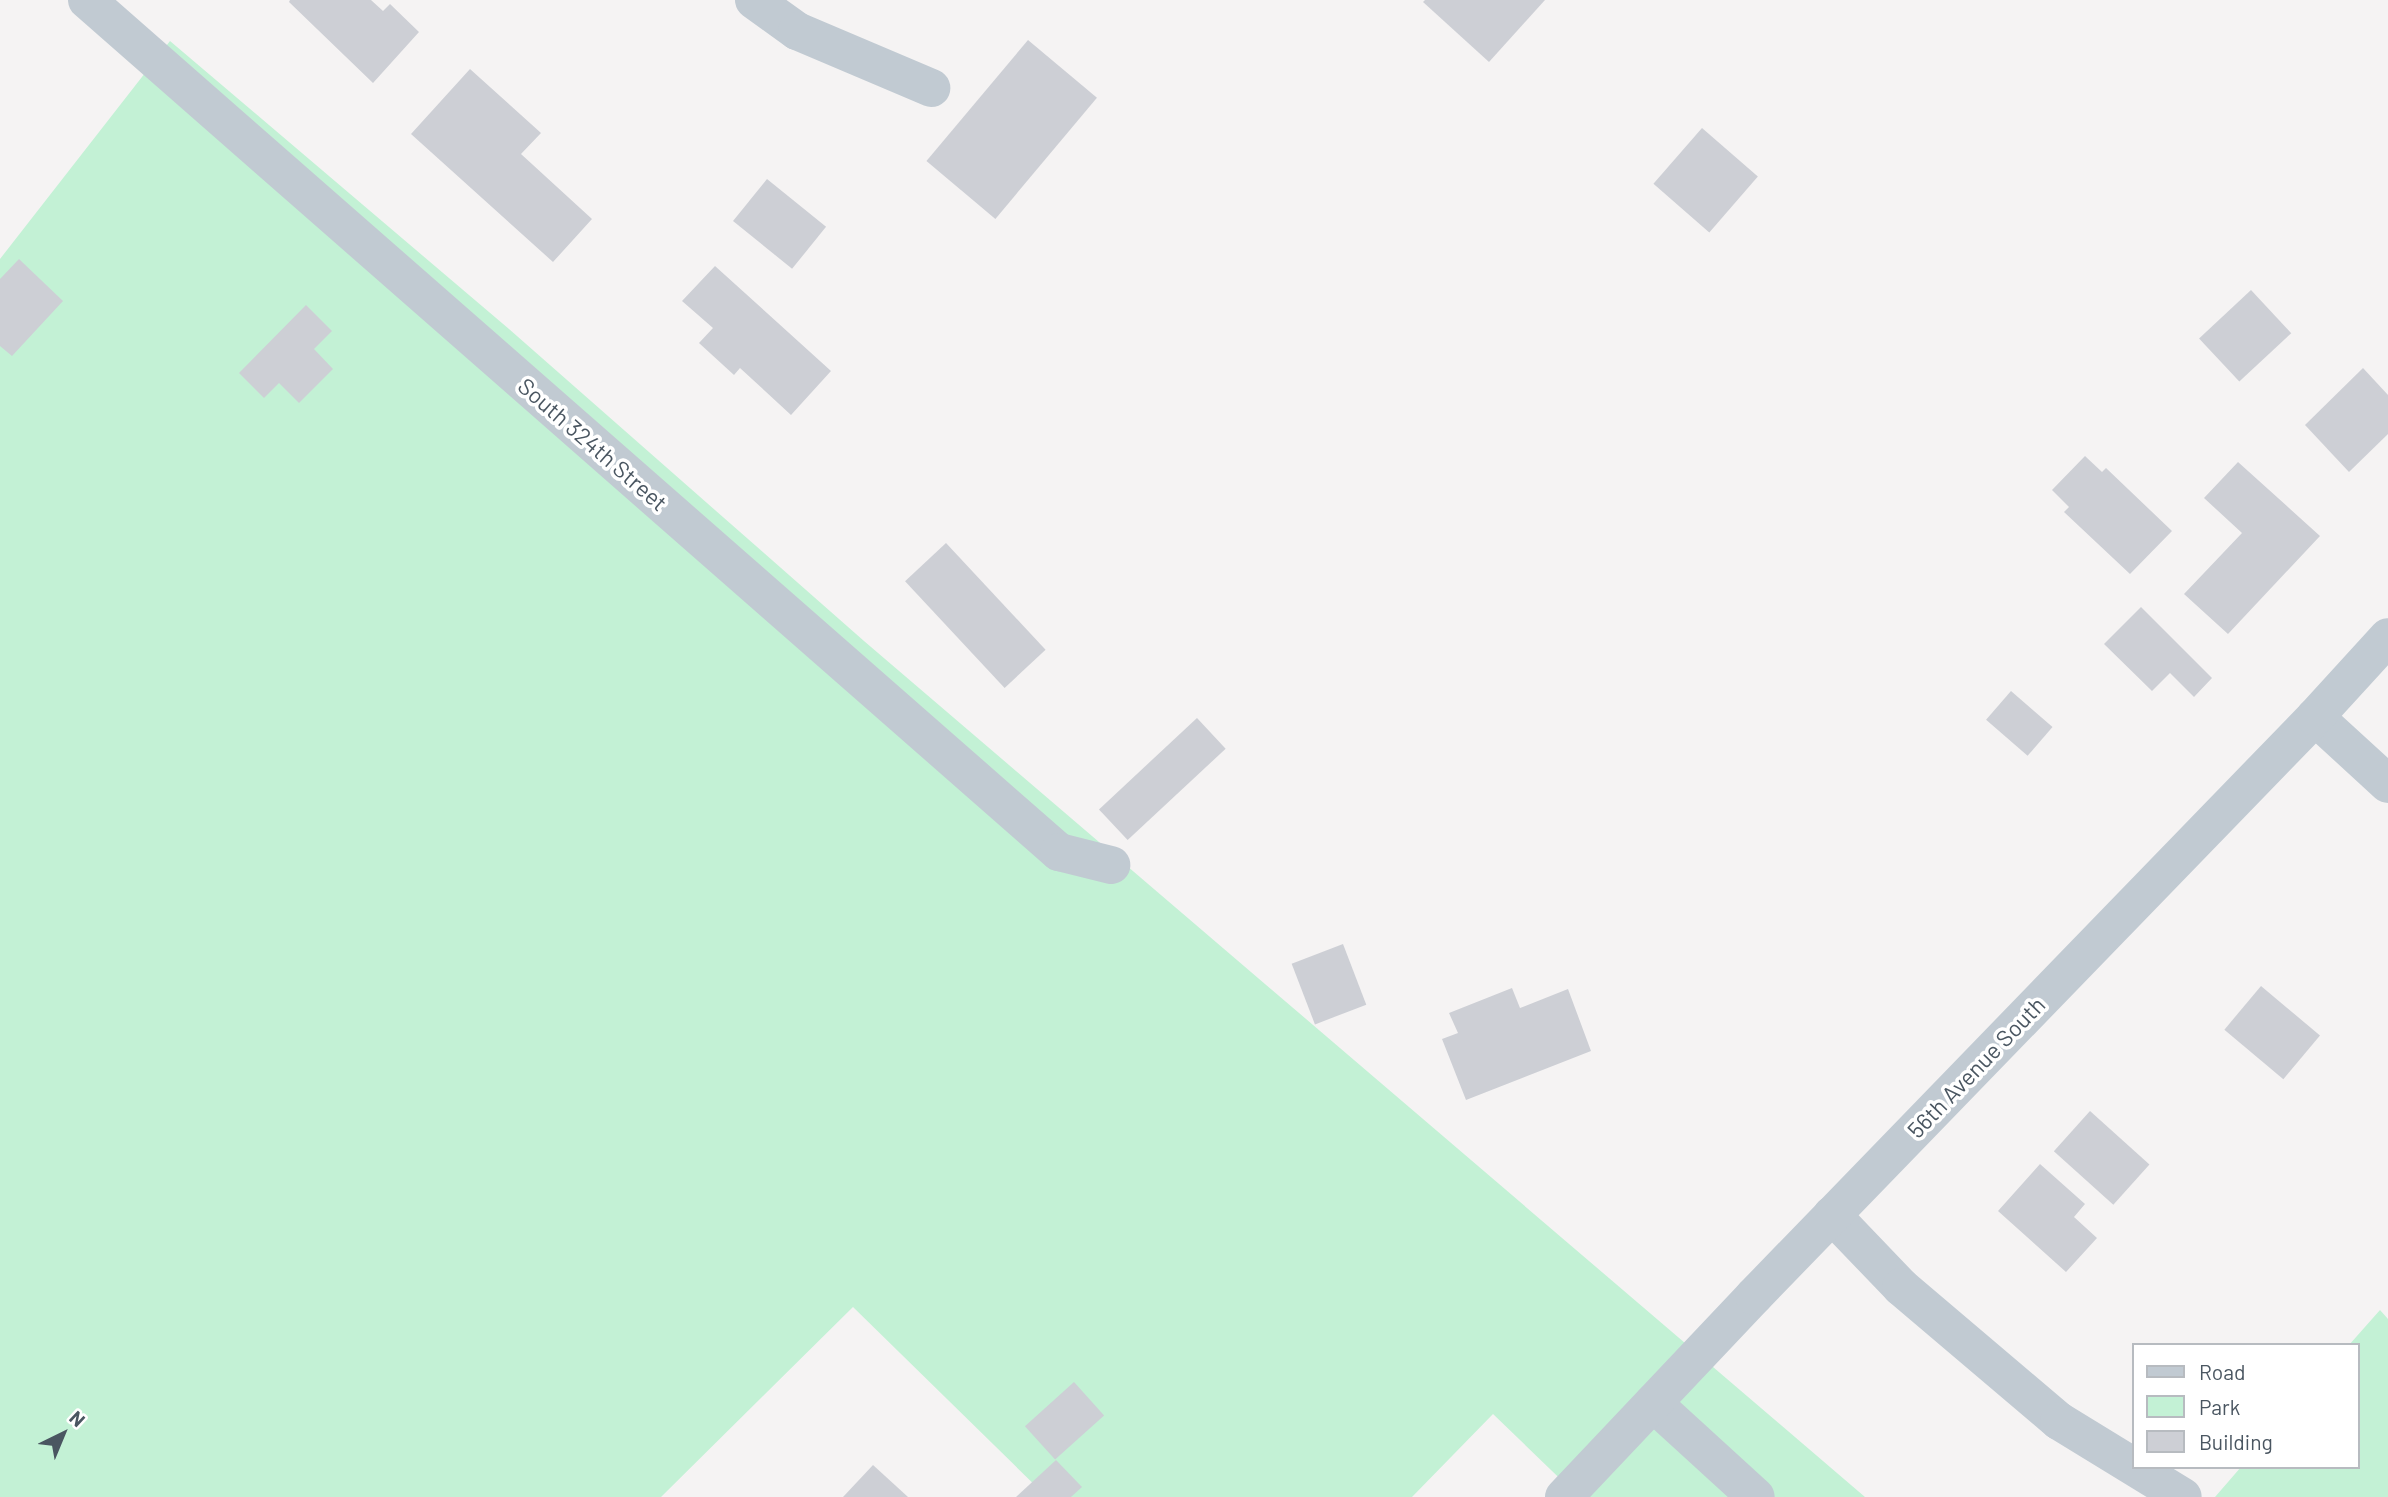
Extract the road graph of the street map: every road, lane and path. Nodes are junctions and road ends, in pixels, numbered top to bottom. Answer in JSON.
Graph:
{"nodes":[{"id":1,"x":87,"y":0,"type":"edge"},
{"id":2,"x":754,"y":0,"type":"edge"},
{"id":3,"x":931,"y":88,"type":"dead end"},
{"id":4,"x":2388,"y":637,"type":"edge"},
{"id":5,"x":2315,"y":717,"type":"junction"},
{"id":6,"x":2388,"y":784,"type":"edge"},
{"id":7,"x":1111,"y":866,"type":"dead end"},
{"id":8,"x":1832,"y":1215,"type":"junction"},
{"id":9,"x":1653,"y":1403,"type":"junction"},
{"id":10,"x":2132,"y":1466,"type":"edge"},
{"id":11,"x":2137,"y":1469,"type":"edge"},
{"id":12,"x":1564,"y":1497,"type":"edge"},
{"id":13,"x":1756,"y":1497,"type":"edge"},
{"id":14,"x":2183,"y":1497,"type":"edge"}],
"edges":[{"from":1,"to":7,"type":"street","name":"South 324th Street"},
{"from":2,"to":3,"type":"street"},
{"from":4,"to":5,"type":"street","name":"56th Avenue South"},
{"from":5,"to":6,"type":"street"},
{"from":5,"to":8,"type":"street","name":"56th Avenue South"},
{"from":8,"to":9,"type":"street","name":"56th Avenue South"},
{"from":8,"to":10,"type":"street"},
{"from":9,"to":12,"type":"street","name":"56th Avenue South"},
{"from":9,"to":13,"type":"street"},
{"from":11,"to":14,"type":"street"}]}
